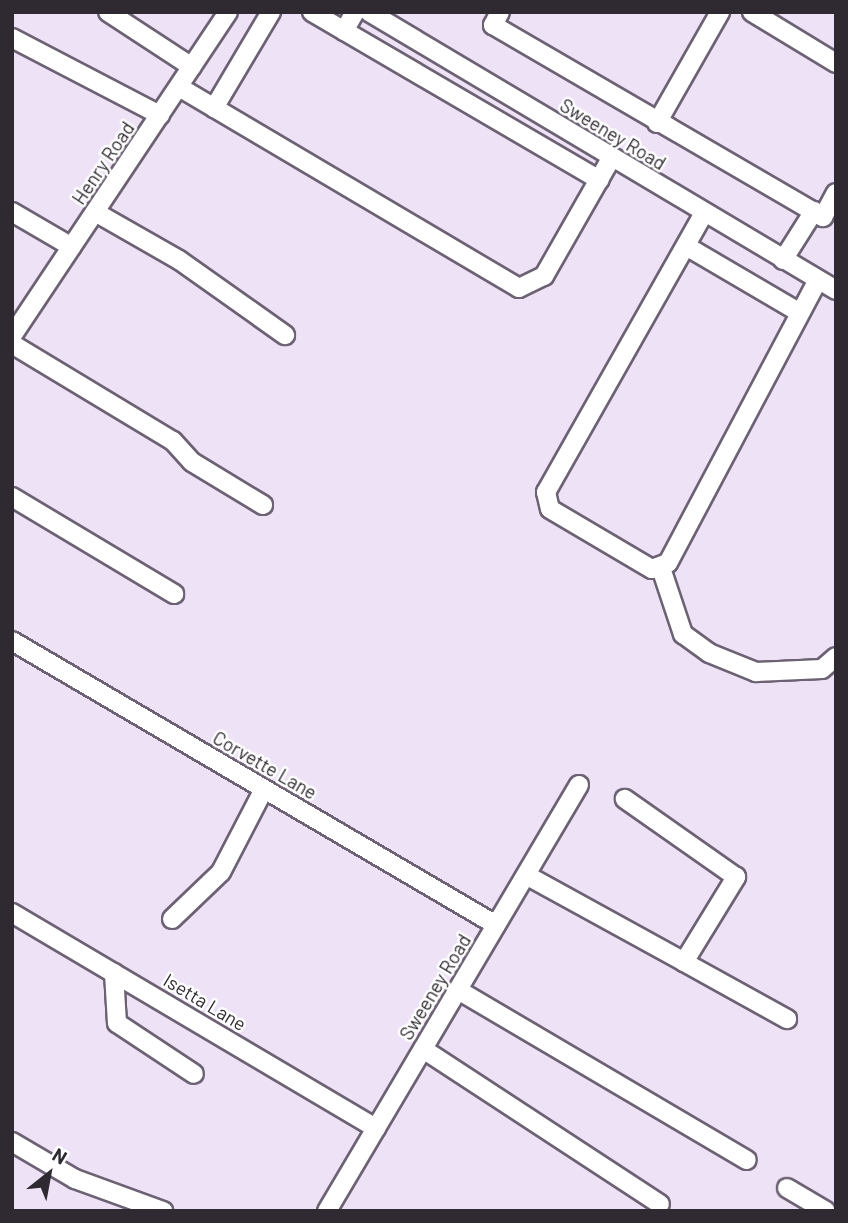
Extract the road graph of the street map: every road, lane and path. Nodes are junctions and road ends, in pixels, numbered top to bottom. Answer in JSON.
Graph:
{"nodes":[{"id":1,"x":108,"y":12,"type":"edge"},
{"id":2,"x":228,"y":12,"type":"edge"},
{"id":3,"x":271,"y":12,"type":"edge"},
{"id":4,"x":312,"y":12,"type":"edge"},
{"id":5,"x":355,"y":12,"type":"edge"},
{"id":6,"x":369,"y":12,"type":"edge"},
{"id":7,"x":500,"y":12,"type":"edge"},
{"id":8,"x":720,"y":12,"type":"edge"},
{"id":9,"x":752,"y":12,"type":"edge"},
{"id":10,"x":344,"y":31,"type":"junction"},
{"id":11,"x":12,"y":38,"type":"edge"},
{"id":12,"x":836,"y":63,"type":"edge"},
{"id":13,"x":192,"y":68,"type":"junction"},
{"id":14,"x":179,"y":87,"type":"junction"},
{"id":15,"x":214,"y":108,"type":"junction"},
{"id":16,"x":160,"y":115,"type":"junction"},
{"id":17,"x":657,"y":124,"type":"junction"},
{"id":18,"x":612,"y":158,"type":"junction"},
{"id":19,"x":599,"y":180,"type":"junction"},
{"id":20,"x":836,"y":192,"type":"edge"},
{"id":21,"x":814,"y":211,"type":"junction"},
{"id":22,"x":12,"y":212,"type":"edge"},
{"id":23,"x":95,"y":212,"type":"junction"},
{"id":24,"x":705,"y":213,"type":"junction"},
{"id":25,"x":686,"y":246,"type":"junction"},
{"id":26,"x":72,"y":247,"type":"junction"},
{"id":27,"x":783,"y":260,"type":"junction"},
{"id":28,"x":818,"y":280,"type":"junction"},
{"id":29,"x":836,"y":290,"type":"edge"},
{"id":30,"x":800,"y":313,"type":"junction"},
{"id":31,"x":285,"y":335,"type":"dead end"},
{"id":32,"x":12,"y":337,"type":"edge"},
{"id":33,"x":12,"y":344,"type":"edge"},
{"id":34,"x":12,"y":497,"type":"edge"},
{"id":35,"x":263,"y":505,"type":"dead end"},
{"id":36,"x":660,"y":568,"type":"junction"},
{"id":37,"x":174,"y":594,"type":"dead end"},
{"id":38,"x":12,"y":641,"type":"edge"},
{"id":39,"x":836,"y":657,"type":"edge"},
{"id":40,"x":579,"y":785,"type":"dead end"},
{"id":41,"x":264,"y":789,"type":"junction"},
{"id":42,"x":625,"y":799,"type":"dead end"},
{"id":43,"x":526,"y":875,"type":"junction"},
{"id":44,"x":12,"y":912,"type":"edge"},
{"id":45,"x":172,"y":919,"type":"dead end"},
{"id":46,"x":496,"y":925,"type":"junction"},
{"id":47,"x":684,"y":962,"type":"junction"},
{"id":48,"x":114,"y":973,"type":"junction"},
{"id":49,"x":458,"y":990,"type":"junction"},
{"id":50,"x":787,"y":1019,"type":"dead end"},
{"id":51,"x":422,"y":1049,"type":"junction"},
{"id":52,"x":194,"y":1074,"type":"dead end"},
{"id":53,"x":376,"y":1128,"type":"junction"},
{"id":54,"x":12,"y":1142,"type":"edge"},
{"id":55,"x":747,"y":1160,"type":"dead end"},
{"id":56,"x":787,"y":1188,"type":"dead end"},
{"id":57,"x":660,"y":1204,"type":"dead end"},
{"id":58,"x":163,"y":1211,"type":"edge"},
{"id":59,"x":327,"y":1211,"type":"edge"},
{"id":60,"x":826,"y":1211,"type":"edge"}],
"edges":[{"from":1,"to":13,"type":"street"},
{"from":2,"to":13,"type":"street","name":"Henry Road"},
{"from":3,"to":15,"type":"street"},
{"from":4,"to":10,"type":"street"},
{"from":5,"to":10,"type":"street"},
{"from":6,"to":18,"type":"street","name":"Sweeney Road"},
{"from":7,"to":17,"type":"street"},
{"from":8,"to":17,"type":"street"},
{"from":9,"to":12,"type":"street"},
{"from":10,"to":19,"type":"street"},
{"from":11,"to":16,"type":"street"},
{"from":13,"to":14,"type":"street","name":"Henry Road"},
{"from":14,"to":15,"type":"street"},
{"from":14,"to":16,"type":"street","name":"Henry Road"},
{"from":15,"to":19,"type":"street"},
{"from":16,"to":23,"type":"street","name":"Henry Road"},
{"from":17,"to":21,"type":"street"},
{"from":18,"to":19,"type":"street"},
{"from":18,"to":24,"type":"street","name":"Sweeney Road"},
{"from":20,"to":21,"type":"street"},
{"from":21,"to":27,"type":"street"},
{"from":22,"to":26,"type":"street"},
{"from":23,"to":26,"type":"street","name":"Henry Road"},
{"from":23,"to":31,"type":"street"},
{"from":24,"to":25,"type":"street"},
{"from":24,"to":27,"type":"street","name":"Sweeney Road"},
{"from":25,"to":30,"type":"street"},
{"from":25,"to":36,"type":"street"},
{"from":26,"to":32,"type":"street","name":"Henry Road"},
{"from":27,"to":28,"type":"street","name":"Sweeney Road"},
{"from":28,"to":29,"type":"street","name":"Sweeney Road"},
{"from":28,"to":30,"type":"street"},
{"from":30,"to":36,"type":"street"},
{"from":33,"to":35,"type":"street"},
{"from":34,"to":37,"type":"street"},
{"from":36,"to":39,"type":"street"},
{"from":38,"to":41,"type":"street","name":"Corvette Lane"},
{"from":40,"to":43,"type":"street","name":"Sweeney Road"},
{"from":41,"to":45,"type":"street"},
{"from":41,"to":46,"type":"street","name":"Corvette Lane"},
{"from":42,"to":47,"type":"street"},
{"from":43,"to":46,"type":"street","name":"Sweeney Road"},
{"from":43,"to":47,"type":"street"},
{"from":44,"to":48,"type":"street","name":"Isetta Lane"},
{"from":46,"to":49,"type":"street","name":"Sweeney Road"},
{"from":47,"to":50,"type":"street"},
{"from":48,"to":52,"type":"street"},
{"from":48,"to":53,"type":"street","name":"Isetta Lane"},
{"from":49,"to":51,"type":"street","name":"Sweeney Road"},
{"from":49,"to":55,"type":"street"},
{"from":51,"to":53,"type":"street","name":"Sweeney Road"},
{"from":51,"to":57,"type":"street"},
{"from":53,"to":59,"type":"street","name":"Sweeney Road"},
{"from":54,"to":58,"type":"street"},
{"from":56,"to":60,"type":"street"}]}
